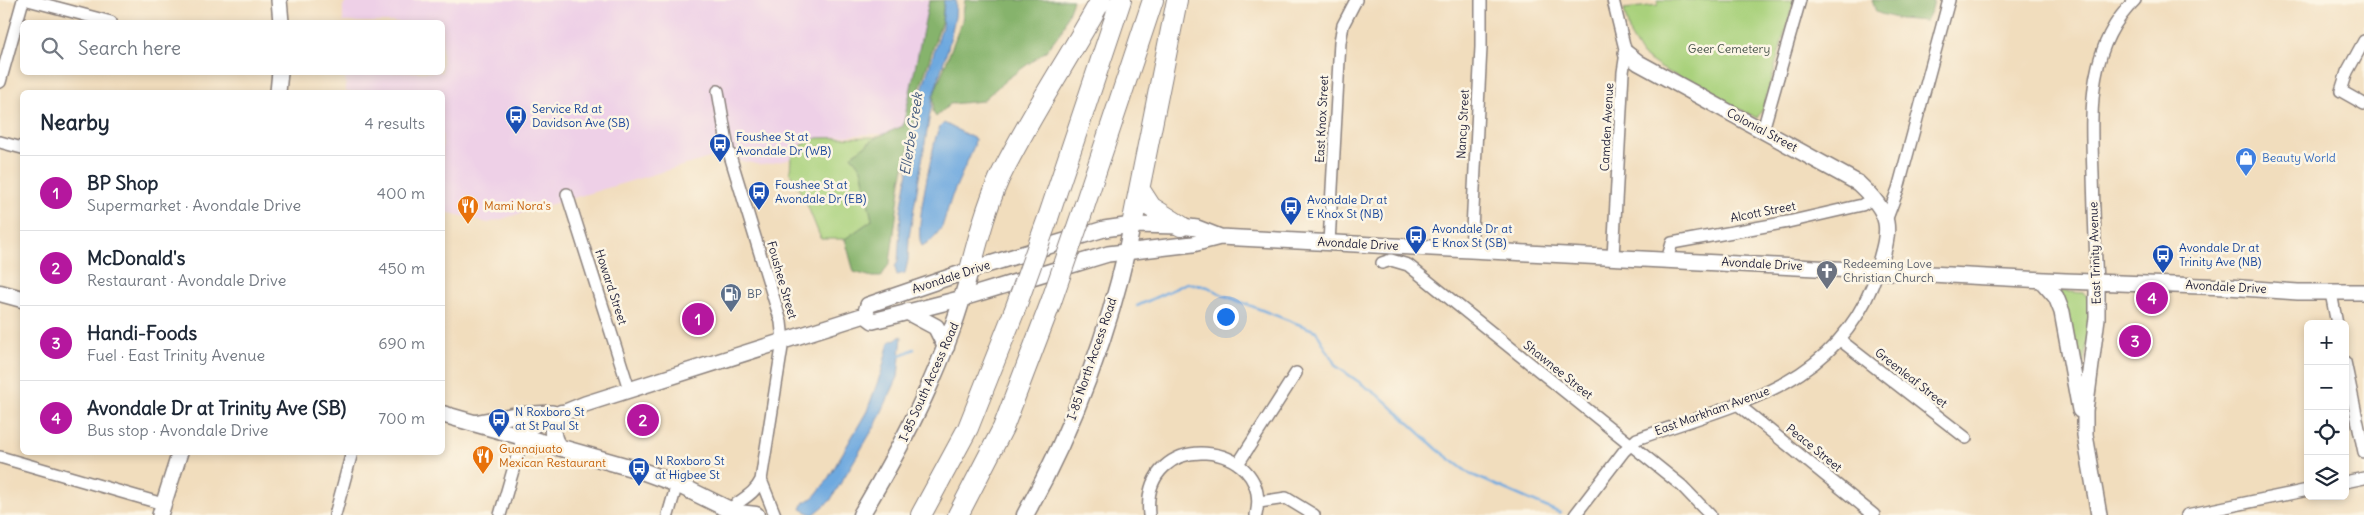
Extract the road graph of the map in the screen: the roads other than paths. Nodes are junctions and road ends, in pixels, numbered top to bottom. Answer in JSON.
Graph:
{"nodes":[{"id":1,"x":23,"y":0,"type":"edge"},
{"id":2,"x":28,"y":0,"type":"edge"},
{"id":3,"x":279,"y":0,"type":"edge"},
{"id":4,"x":1101,"y":0,"type":"edge"},
{"id":5,"x":1121,"y":0,"type":"edge"},
{"id":6,"x":1153,"y":0,"type":"edge"},
{"id":7,"x":1177,"y":0,"type":"edge"},
{"id":8,"x":1356,"y":0,"type":"edge"},
{"id":9,"x":1481,"y":0,"type":"edge"},
{"id":10,"x":1613,"y":0,"type":"edge"},
{"id":11,"x":1800,"y":0,"type":"edge"},
{"id":12,"x":1949,"y":0,"type":"edge"},
{"id":13,"x":2135,"y":0,"type":"edge"},
{"id":14,"x":104,"y":20,"type":"edge"},
{"id":15,"x":280,"y":20,"type":"edge"},
{"id":16,"x":2364,"y":41,"type":"edge"},
{"id":17,"x":1626,"y":53,"type":"junction"},
{"id":18,"x":280,"y":75,"type":"edge"},
{"id":19,"x":0,"y":82,"type":"edge"},
{"id":20,"x":278,"y":90,"type":"edge"},
{"id":21,"x":718,"y":91,"type":"dead end"},
{"id":22,"x":2364,"y":104,"type":"edge"},
{"id":23,"x":1763,"y":130,"type":"junction"},
{"id":24,"x":0,"y":142,"type":"edge"},
{"id":25,"x":20,"y":147,"type":"edge"},
{"id":26,"x":1140,"y":190,"type":"junction"},
{"id":27,"x":567,"y":194,"type":"dead end"},
{"id":28,"x":1874,"y":198,"type":"junction"},
{"id":29,"x":1886,"y":218,"type":"junction"},
{"id":30,"x":1132,"y":225,"type":"junction"},
{"id":31,"x":1181,"y":226,"type":"junction"},
{"id":32,"x":1220,"y":237,"type":"junction"},
{"id":33,"x":1330,"y":243,"type":"junction"},
{"id":34,"x":1471,"y":250,"type":"junction"},
{"id":35,"x":1127,"y":251,"type":"junction"},
{"id":36,"x":1613,"y":257,"type":"junction"},
{"id":37,"x":1668,"y":260,"type":"junction"},
{"id":38,"x":1382,"y":263,"type":"dead end"},
{"id":39,"x":970,"y":270,"type":"junction"},
{"id":40,"x":1878,"y":270,"type":"junction"},
{"id":41,"x":2041,"y":280,"type":"junction"},
{"id":42,"x":2097,"y":282,"type":"junction"},
{"id":43,"x":2364,"y":292,"type":"edge"},
{"id":44,"x":0,"y":293,"type":"edge"},
{"id":45,"x":2331,"y":293,"type":"junction"},
{"id":46,"x":20,"y":298,"type":"edge"},
{"id":47,"x":963,"y":298,"type":"junction"},
{"id":48,"x":908,"y":312,"type":"junction"},
{"id":49,"x":865,"y":315,"type":"junction"},
{"id":50,"x":2336,"y":320,"type":"edge"},
{"id":51,"x":1840,"y":340,"type":"junction"},
{"id":52,"x":782,"y":341,"type":"junction"},
{"id":53,"x":946,"y":347,"type":"junction"},
{"id":54,"x":2346,"y":365,"type":"edge"},
{"id":55,"x":1296,"y":373,"type":"dead end"},
{"id":56,"x":629,"y":390,"type":"junction"},
{"id":57,"x":1736,"y":404,"type":"junction"},
{"id":58,"x":561,"y":413,"type":"junction"},
{"id":59,"x":445,"y":415,"type":"edge"},
{"id":60,"x":474,"y":423,"type":"junction"},
{"id":61,"x":2086,"y":435,"type":"junction"},
{"id":62,"x":523,"y":436,"type":"junction"},
{"id":63,"x":1966,"y":438,"type":"dead end"},
{"id":64,"x":1630,"y":444,"type":"junction"},
{"id":65,"x":558,"y":446,"type":"junction"},
{"id":66,"x":2364,"y":452,"type":"edge"},
{"id":67,"x":179,"y":455,"type":"edge"},
{"id":68,"x":351,"y":455,"type":"edge"},
{"id":69,"x":0,"y":457,"type":"edge"},
{"id":70,"x":1238,"y":464,"type":"junction"},
{"id":71,"x":2364,"y":478,"type":"edge"},
{"id":72,"x":760,"y":480,"type":"junction"},
{"id":73,"x":2349,"y":481,"type":"edge"},
{"id":74,"x":677,"y":484,"type":"junction"},
{"id":75,"x":2304,"y":491,"type":"edge"},
{"id":76,"x":1259,"y":502,"type":"junction"},
{"id":77,"x":162,"y":509,"type":"edge"},
{"id":78,"x":736,"y":513,"type":"edge"},
{"id":79,"x":335,"y":515,"type":"edge"},
{"id":80,"x":500,"y":515,"type":"edge"},
{"id":81,"x":668,"y":515,"type":"edge"},
{"id":82,"x":756,"y":515,"type":"edge"},
{"id":83,"x":775,"y":515,"type":"edge"},
{"id":84,"x":861,"y":515,"type":"edge"},
{"id":85,"x":921,"y":515,"type":"edge"},
{"id":86,"x":958,"y":515,"type":"edge"},
{"id":87,"x":1025,"y":515,"type":"edge"},
{"id":88,"x":1149,"y":515,"type":"edge"},
{"id":89,"x":1256,"y":515,"type":"edge"},
{"id":90,"x":1314,"y":515,"type":"edge"},
{"id":91,"x":1575,"y":515,"type":"edge"},
{"id":92,"x":1710,"y":515,"type":"edge"},
{"id":93,"x":1874,"y":515,"type":"edge"},
{"id":94,"x":2099,"y":515,"type":"edge"},
{"id":95,"x":2187,"y":515,"type":"edge"}],
"edges":[{"from":1,"to":19,"type":"street"},
{"from":2,"to":14,"type":"street"},
{"from":3,"to":15,"type":"main road"},
{"from":4,"to":39,"type":"highway"},
{"from":5,"to":85,"type":"highway","bridge":true},
{"from":6,"to":86,"type":"highway","bridge":true},
{"from":7,"to":26,"type":"highway"},
{"from":8,"to":33,"type":"street","name":"East Knox Street"},
{"from":9,"to":34,"type":"street","name":"Nancy Street"},
{"from":10,"to":17,"type":"street","name":"Camden Avenue"},
{"from":11,"to":23,"type":"street"},
{"from":12,"to":29,"type":"street","name":"East Markham Avenue"},
{"from":13,"to":42,"type":"street","name":"East Trinity Avenue"},
{"from":16,"to":22,"type":"street"},
{"from":17,"to":23,"type":"main road","name":"Colonial Street"},
{"from":17,"to":36,"type":"street","name":"Camden Avenue"},
{"from":18,"to":20,"type":"main road"},
{"from":21,"to":52,"type":"street","name":"Foushee Street"},
{"from":23,"to":28,"type":"main road","name":"Colonial Street"},
{"from":24,"to":25,"type":"street"},
{"from":26,"to":30,"type":"highway"},
{"from":26,"to":31,"type":"highway"},
{"from":27,"to":56,"type":"street","name":"Howard Street"},
{"from":28,"to":29,"type":"main road","name":"Colonial Street"},
{"from":28,"to":37,"type":"street","name":"Alcott Street"},
{"from":29,"to":40,"type":"main road","name":"East Markham Avenue"},
{"from":30,"to":31,"type":"main road","name":"Avondale Drive"},
{"from":30,"to":35,"type":"main road","name":"I-85 North Access Road"},
{"from":30,"to":39,"type":"main road","name":"Avondale Drive"},
{"from":31,"to":32,"type":"main road","name":"Avondale Drive"},
{"from":32,"to":33,"type":"main road","name":"Avondale Drive"},
{"from":32,"to":35,"type":"main road","name":"Avondale Drive"},
{"from":33,"to":34,"type":"main road","name":"Avondale Drive"},
{"from":34,"to":36,"type":"main road","name":"Avondale Drive"},
{"from":35,"to":47,"type":"main road","name":"Avondale Drive"},
{"from":35,"to":87,"type":"main road","name":"I-85 North Access Road"},
{"from":36,"to":37,"type":"main road","name":"Avondale Drive"},
{"from":37,"to":40,"type":"main road","name":"Avondale Drive"},
{"from":38,"to":64,"type":"street","name":"Shawnee Street"},
{"from":39,"to":47,"type":"main road","name":"I-85 South Access Road"},
{"from":39,"to":49,"type":"main road","name":"Avondale Drive"},
{"from":40,"to":41,"type":"main road","name":"Avondale Drive"},
{"from":40,"to":51,"type":"street","name":"East Markham Avenue"},
{"from":41,"to":42,"type":"main road","name":"Avondale Drive"},
{"from":41,"to":61,"type":"main road"},
{"from":42,"to":45,"type":"main road","name":"Avondale Drive"},
{"from":42,"to":61,"type":"main road","name":"East Trinity Avenue"},
{"from":43,"to":45,"type":"main road","name":"Avondale Drive"},
{"from":44,"to":46,"type":"main road"},
{"from":45,"to":50,"type":"street"},
{"from":47,"to":48,"type":"main road","name":"Avondale Drive"},
{"from":47,"to":53,"type":"main road","name":"I-85 South Access Road"},
{"from":48,"to":49,"type":"main road","name":"Avondale Drive"},
{"from":48,"to":53,"type":"main road"},
{"from":49,"to":52,"type":"main road","name":"Avondale Drive"},
{"from":51,"to":57,"type":"street","name":"East Markham Avenue"},
{"from":51,"to":63,"type":"street","name":"Greenleaf Street"},
{"from":52,"to":56,"type":"main road","name":"Avondale Drive"},
{"from":52,"to":72,"type":"street","name":"Foushee Street"},
{"from":53,"to":84,"type":"main road","name":"I-85 South Access Road"},
{"from":54,"to":66,"type":"street"},
{"from":55,"to":70,"type":"street"},
{"from":56,"to":58,"type":"main road","name":"Avondale Drive"},
{"from":57,"to":64,"type":"street","name":"East Markham Avenue"},
{"from":57,"to":93,"type":"street","name":"Peace Street"},
{"from":58,"to":60,"type":"main road","name":"Avondale Drive"},
{"from":58,"to":62,"type":"main road","name":"Avondale Drive"},
{"from":58,"to":65,"type":"main road"},
{"from":59,"to":60,"type":"main road"},
{"from":60,"to":62,"type":"main road"},
{"from":61,"to":94,"type":"main road","name":"East Trinity Avenue"},
{"from":62,"to":65,"type":"main road"},
{"from":62,"to":80,"type":"street"},
{"from":64,"to":91,"type":"street","name":"East Markham Avenue"},
{"from":64,"to":92,"type":"street","name":"Shawnee Street"},
{"from":65,"to":74,"type":"main road"},
{"from":67,"to":77,"type":"main road"},
{"from":68,"to":79,"type":"street"},
{"from":69,"to":77,"type":"street"},
{"from":70,"to":76,"type":"street"},
{"from":70,"to":88,"type":"street"},
{"from":71,"to":73,"type":"street"},
{"from":72,"to":78,"type":"street"},
{"from":72,"to":83,"type":"street"},
{"from":74,"to":78,"type":"main road"},
{"from":74,"to":81,"type":"street"},
{"from":75,"to":95,"type":"street"},
{"from":76,"to":89,"type":"street"},
{"from":76,"to":90,"type":"street"},
{"from":78,"to":82,"type":"main road"}]}
